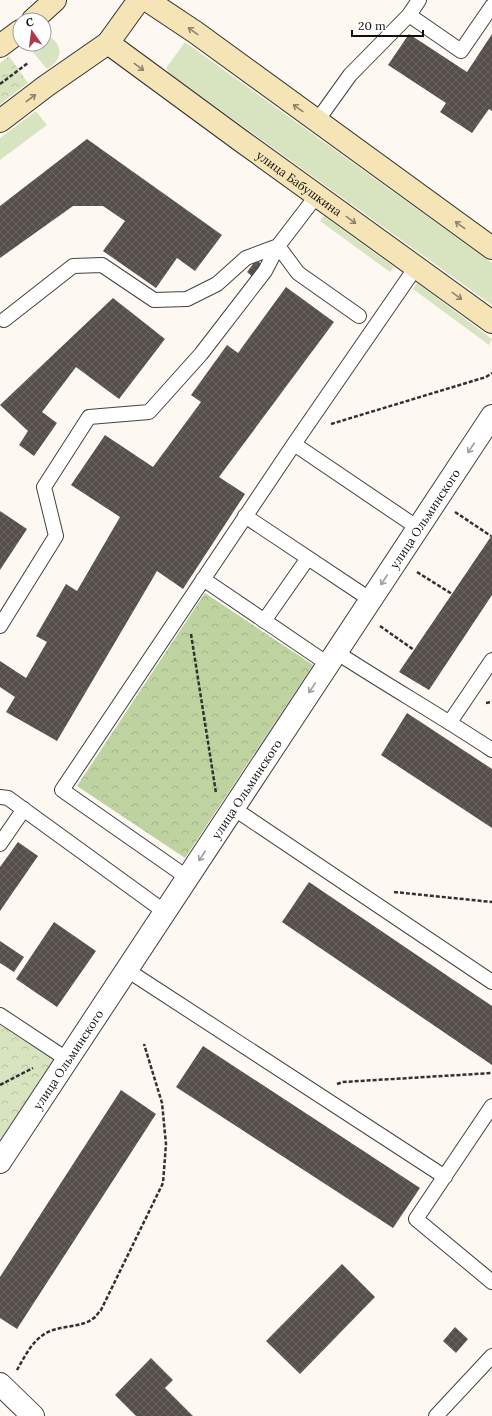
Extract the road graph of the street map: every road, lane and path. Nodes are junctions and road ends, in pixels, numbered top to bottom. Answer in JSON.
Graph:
{"nodes":[{"id":1,"x":55,"y":0,"type":"edge"},
{"id":2,"x":139,"y":0,"type":"edge"},
{"id":3,"x":147,"y":0,"type":"edge"},
{"id":4,"x":419,"y":0,"type":"edge"},
{"id":5,"x":492,"y":6,"type":"edge"},
{"id":6,"x":42,"y":12,"type":"edge"},
{"id":7,"x":409,"y":15,"type":"junction"},
{"id":8,"x":12,"y":37,"type":"edge"},
{"id":9,"x":108,"y":44,"type":"junction"},
{"id":10,"x":0,"y":46,"type":"edge"},
{"id":11,"x":28,"y":63,"type":"dead end"},
{"id":12,"x":0,"y":84,"type":"edge"},
{"id":13,"x":0,"y":121,"type":"edge"},
{"id":14,"x":317,"y":121,"type":"junction"},
{"id":15,"x":317,"y":195,"type":"junction"},
{"id":16,"x":278,"y":246,"type":"junction"},
{"id":17,"x":492,"y":248,"type":"edge"},
{"id":18,"x":416,"y":267,"type":"junction"},
{"id":19,"x":359,"y":316,"type":"dead end"},
{"id":20,"x":4,"y":320,"type":"dead end"},
{"id":21,"x":492,"y":322,"type":"edge"},
{"id":22,"x":492,"y":373,"type":"edge"},
{"id":23,"x":492,"y":416,"type":"edge"},
{"id":24,"x":298,"y":438,"type":"junction"},
{"id":25,"x":437,"y":500,"type":"junction"},
{"id":26,"x":245,"y":516,"type":"junction"},
{"id":27,"x":418,"y":528,"type":"junction"},
{"id":28,"x":491,"y":536,"type":"edge"},
{"id":29,"x":308,"y":558,"type":"junction"},
{"id":30,"x":397,"y":560,"type":"junction"},
{"id":31,"x":203,"y":579,"type":"junction"},
{"id":32,"x":452,"y":594,"type":"dead end"},
{"id":33,"x":186,"y":605,"type":"junction"},
{"id":34,"x":366,"y":607,"type":"junction"},
{"id":35,"x":264,"y":620,"type":"junction"},
{"id":36,"x":0,"y":626,"type":"edge"},
{"id":37,"x":414,"y":650,"type":"dead end"},
{"id":38,"x":332,"y":658,"type":"junction"},
{"id":39,"x":492,"y":660,"type":"edge"},
{"id":40,"x":450,"y":722,"type":"junction"},
{"id":41,"x":492,"y":750,"type":"edge"},
{"id":42,"x":0,"y":797,"type":"edge"},
{"id":43,"x":233,"y":808,"type":"junction"},
{"id":44,"x":24,"y":809,"type":"junction"},
{"id":45,"x":0,"y":844,"type":"edge"},
{"id":46,"x":188,"y":878,"type":"junction"},
{"id":47,"x":369,"y":900,"type":"junction"},
{"id":48,"x":492,"y":902,"type":"edge"},
{"id":49,"x":165,"y":912,"type":"junction"},
{"id":50,"x":127,"y":970,"type":"junction"},
{"id":51,"x":492,"y":982,"type":"edge"},
{"id":52,"x":0,"y":1015,"type":"edge"},
{"id":53,"x":144,"y":1044,"type":"dead end"},
{"id":54,"x":48,"y":1047,"type":"junction"},
{"id":55,"x":68,"y":1060,"type":"junction"},
{"id":56,"x":492,"y":1073,"type":"edge"},
{"id":57,"x":0,"y":1085,"type":"edge"},
{"id":58,"x":318,"y":1094,"type":"junction"},
{"id":59,"x":492,"y":1106,"type":"edge"},
{"id":60,"x":0,"y":1162,"type":"edge"},
{"id":61,"x":445,"y":1177,"type":"junction"},
{"id":62,"x":492,"y":1282,"type":"edge"},
{"id":63,"x":492,"y":1356,"type":"edge"},
{"id":64,"x":7,"y":1379,"type":"edge"},
{"id":65,"x":33,"y":1416,"type":"edge"},
{"id":66,"x":436,"y":1416,"type":"edge"}],
"edges":[{"from":1,"to":6,"type":"street"},
{"from":2,"to":9,"type":"street"},
{"from":14,"to":3,"type":"street","one_way":true},
{"from":4,"to":7,"type":"lane"},
{"from":5,"to":7,"type":"lane"},
{"from":7,"to":14,"type":"lane"},
{"from":8,"to":10,"type":"street"},
{"from":13,"to":9,"type":"street","one_way":true},
{"from":9,"to":15,"type":"street","name":"улица Бабушкина","one_way":true},
{"from":11,"to":12,"type":"path"},
{"from":17,"to":14,"type":"street","one_way":true},
{"from":15,"to":16,"type":"lane"},
{"from":15,"to":18,"type":"street","name":"улица Бабушкина","one_way":true},
{"from":16,"to":19,"type":"lane"},
{"from":16,"to":20,"type":"lane"},
{"from":16,"to":36,"type":"lane"},
{"from":18,"to":21,"type":"street","name":"улица Бабушкина","one_way":true},
{"from":18,"to":24,"type":"lane"},
{"from":22,"to":24,"type":"path"},
{"from":23,"to":25,"type":"street","name":"улица Ольминского","one_way":true},
{"from":24,"to":26,"type":"lane"},
{"from":24,"to":27,"type":"lane"},
{"from":25,"to":27,"type":"street","name":"улица Ольминского"},
{"from":25,"to":28,"type":"path"},
{"from":26,"to":29,"type":"lane"},
{"from":26,"to":31,"type":"lane"},
{"from":27,"to":30,"type":"street","name":"улица Ольминского"},
{"from":29,"to":34,"type":"lane"},
{"from":29,"to":35,"type":"lane"},
{"from":30,"to":32,"type":"path"},
{"from":30,"to":34,"type":"street","name":"улица Ольминского","one_way":true},
{"from":31,"to":33,"type":"lane"},
{"from":31,"to":35,"type":"lane"},
{"from":33,"to":43,"type":"path"},
{"from":33,"to":46,"type":"lane"},
{"from":34,"to":37,"type":"path"},
{"from":34,"to":38,"type":"street","name":"улица Ольминского"},
{"from":35,"to":38,"type":"lane"},
{"from":38,"to":40,"type":"lane"},
{"from":38,"to":43,"type":"street","name":"улица Ольминского","one_way":true},
{"from":39,"to":40,"type":"lane"},
{"from":40,"to":41,"type":"lane"},
{"from":42,"to":44,"type":"lane"},
{"from":43,"to":46,"type":"street","name":"улица Ольминского","one_way":true},
{"from":43,"to":47,"type":"lane"},
{"from":44,"to":45,"type":"lane"},
{"from":44,"to":49,"type":"lane"},
{"from":46,"to":49,"type":"street","name":"улица Ольминского"},
{"from":47,"to":48,"type":"path"},
{"from":47,"to":51,"type":"lane"},
{"from":49,"to":50,"type":"street","name":"улица Ольминского"},
{"from":50,"to":55,"type":"street","name":"улица Ольминского"},
{"from":50,"to":58,"type":"lane"},
{"from":52,"to":54,"type":"lane"},
{"from":53,"to":64,"type":"path"},
{"from":54,"to":55,"type":"lane"},
{"from":54,"to":57,"type":"path"},
{"from":55,"to":60,"type":"street","name":"улица Ольминского"},
{"from":56,"to":58,"type":"path"},
{"from":58,"to":61,"type":"lane"},
{"from":59,"to":61,"type":"lane"},
{"from":61,"to":62,"type":"lane"},
{"from":63,"to":66,"type":"lane"},
{"from":64,"to":65,"type":"street"}]}
